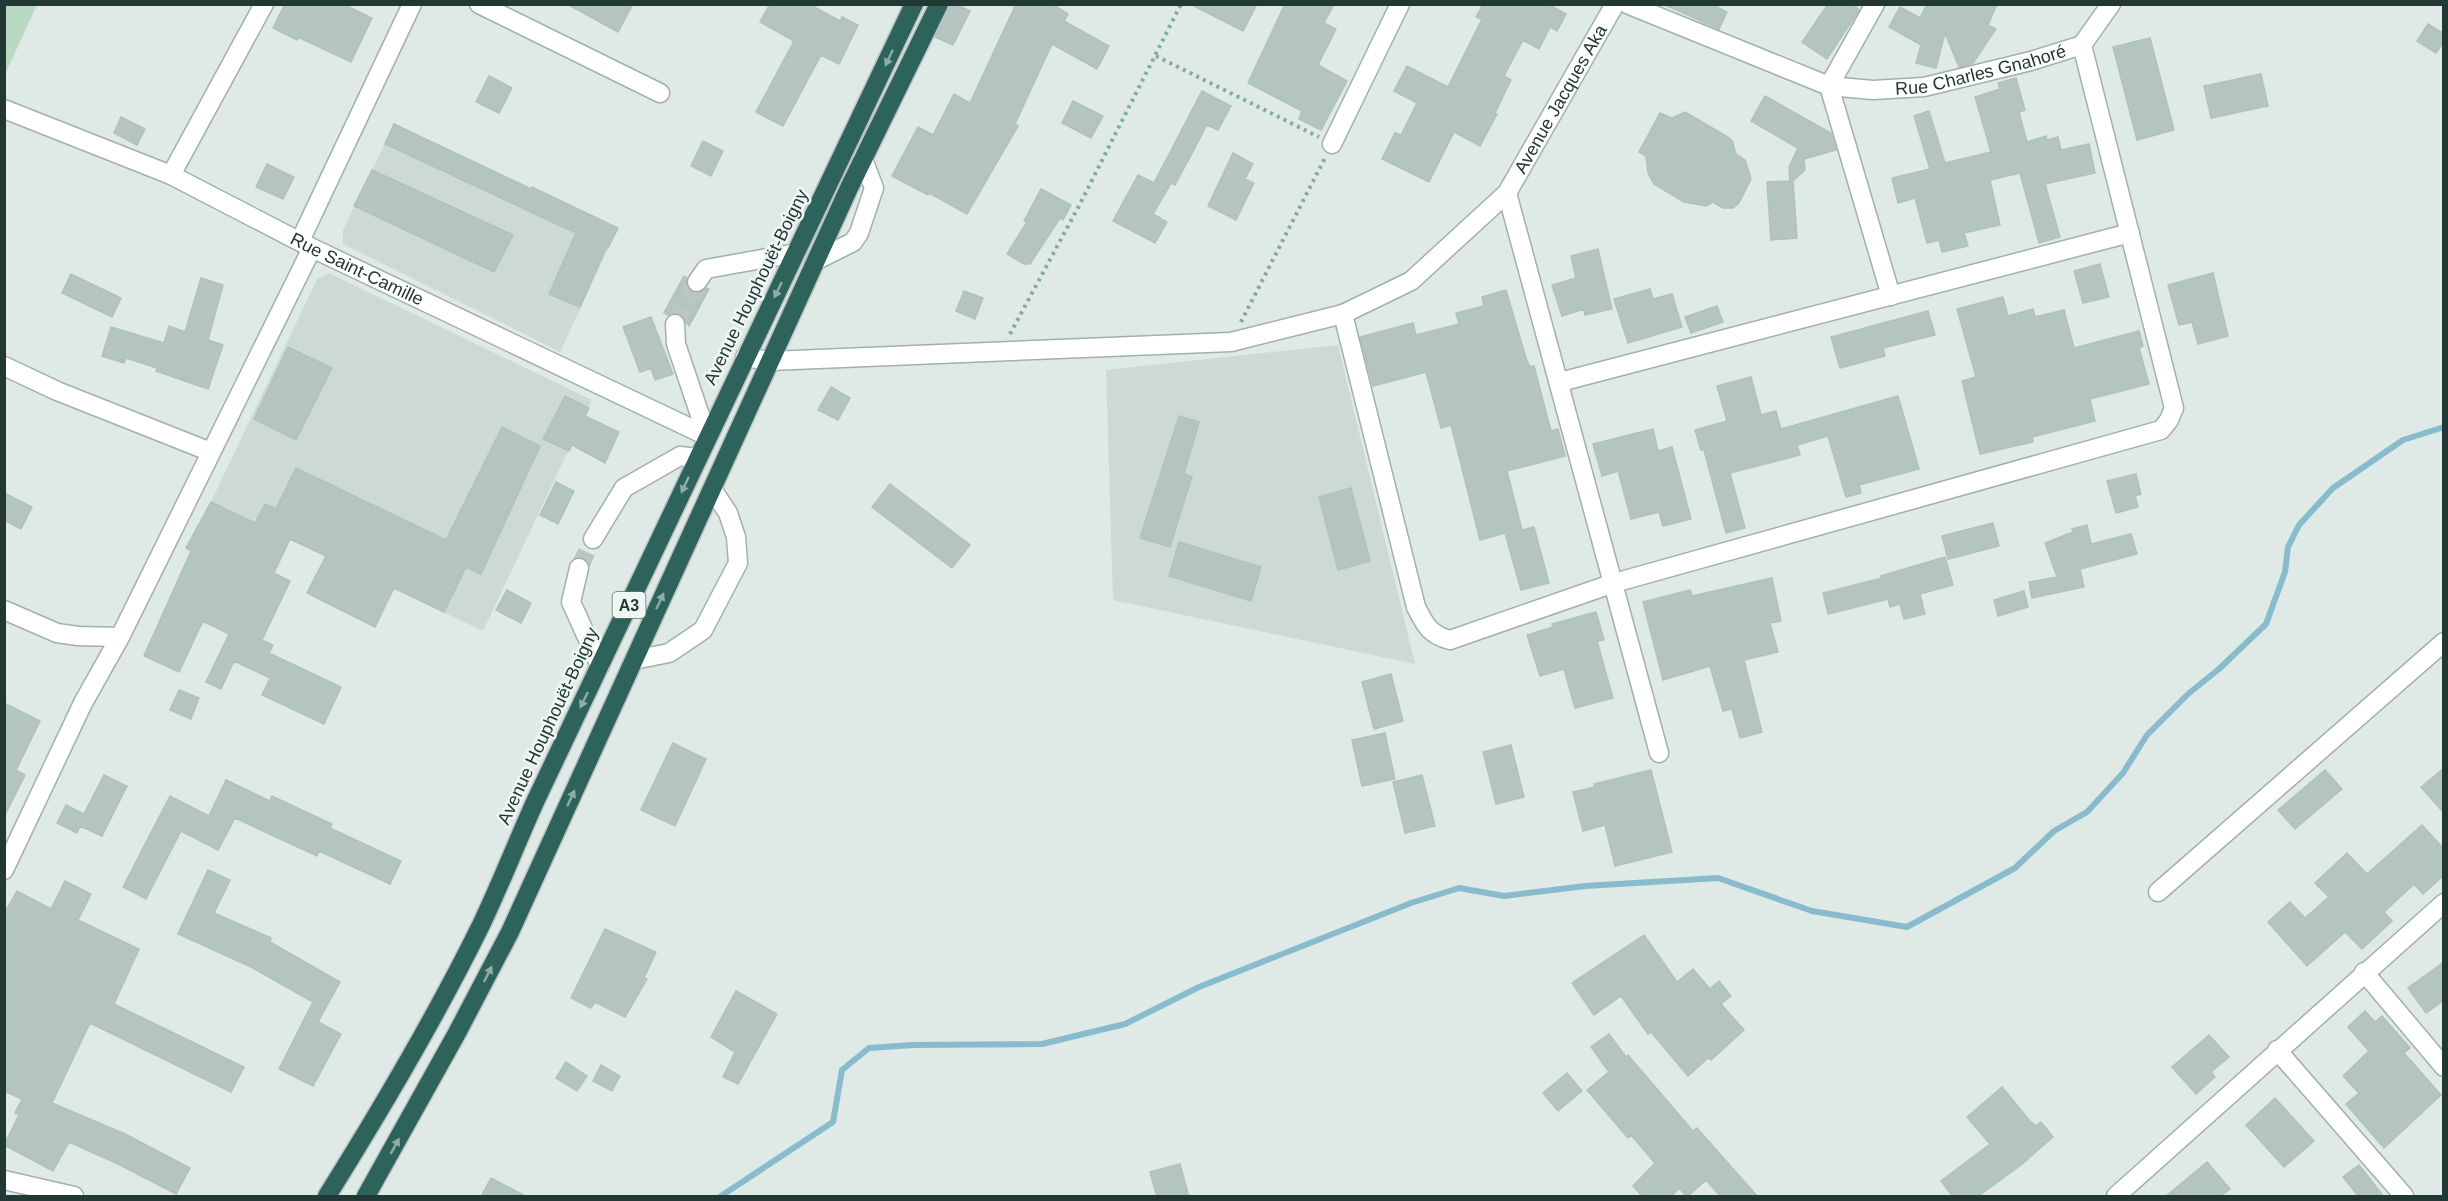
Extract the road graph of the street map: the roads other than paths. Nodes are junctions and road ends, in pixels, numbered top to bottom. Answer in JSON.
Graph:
{"nodes":[{"id":1,"x":264,"y":4,"type":"edge"},
{"id":2,"x":412,"y":4,"type":"edge"},
{"id":3,"x":479,"y":4,"type":"edge"},
{"id":4,"x":914,"y":4,"type":"edge"},
{"id":5,"x":939,"y":4,"type":"edge"},
{"id":6,"x":1400,"y":4,"type":"edge"},
{"id":7,"x":1615,"y":4,"type":"edge"},
{"id":8,"x":1627,"y":4,"type":"edge"},
{"id":9,"x":1875,"y":4,"type":"edge"},
{"id":10,"x":2111,"y":4,"type":"edge"},
{"id":11,"x":2082,"y":45,"type":"junction"},
{"id":12,"x":1829,"y":86,"type":"junction"},
{"id":13,"x":660,"y":93,"type":"dead end"},
{"id":14,"x":4,"y":109,"type":"edge"},
{"id":15,"x":1332,"y":144,"type":"road end"},
{"id":16,"x":863,"y":159,"type":"junction"},
{"id":17,"x":171,"y":175,"type":"junction"},
{"id":18,"x":1507,"y":193,"type":"junction"},
{"id":19,"x":2130,"y":233,"type":"junction"},
{"id":20,"x":306,"y":245,"type":"junction"},
{"id":21,"x":796,"y":252,"type":"junction"},
{"id":22,"x":817,"y":260,"type":"junction"},
{"id":23,"x":697,"y":282,"type":"tunnel mouth"},
{"id":24,"x":1891,"y":296,"type":"junction"},
{"id":25,"x":1343,"y":314,"type":"junction"},
{"id":26,"x":675,"y":324,"type":"tunnel mouth"},
{"id":27,"x":745,"y":357,"type":"junction"},
{"id":28,"x":770,"y":361,"type":"junction"},
{"id":29,"x":4,"y":366,"type":"edge"},
{"id":30,"x":1560,"y":382,"type":"junction"},
{"id":31,"x":707,"y":436,"type":"junction"},
{"id":32,"x":211,"y":452,"type":"junction"},
{"id":33,"x":698,"y":458,"type":"junction"},
{"id":34,"x":712,"y":489,"type":"junction"},
{"id":35,"x":593,"y":539,"type":"tunnel mouth"},
{"id":36,"x":579,"y":568,"type":"tunnel mouth"},
{"id":37,"x":1614,"y":583,"type":"junction"},
{"id":38,"x":4,"y":610,"type":"edge"},
{"id":39,"x":120,"y":637,"type":"junction"},
{"id":40,"x":2442,"y":648,"type":"edge"},
{"id":41,"x":634,"y":660,"type":"junction"},
{"id":42,"x":600,"y":666,"type":"junction"},
{"id":43,"x":1659,"y":753,"type":"dead end"},
{"id":44,"x":4,"y":870,"type":"edge"},
{"id":45,"x":2158,"y":892,"type":"dead end"},
{"id":46,"x":2444,"y":903,"type":"edge"},
{"id":47,"x":2364,"y":972,"type":"junction"},
{"id":48,"x":2277,"y":1050,"type":"junction"},
{"id":49,"x":2444,"y":1067,"type":"edge"},
{"id":50,"x":4,"y":1180,"type":"edge"},
{"id":51,"x":74,"y":1197,"type":"edge"},
{"id":52,"x":327,"y":1197,"type":"edge"},
{"id":53,"x":366,"y":1197,"type":"edge"},
{"id":54,"x":2116,"y":1197,"type":"edge"},
{"id":55,"x":2404,"y":1197,"type":"edge"}],
"edges":[{"from":1,"to":17,"type":"street"},
{"from":2,"to":20,"type":"street"},
{"from":3,"to":13,"type":"street"},
{"from":4,"to":21,"type":"highway","name":"Avenue Houphouët-Boigny","number":"A3","one_way":true},
{"from":5,"to":16,"type":"highway","number":"A3"},
{"from":6,"to":15,"type":"street"},
{"from":7,"to":18,"type":"street","name":"Avenue Jacques Aka"},
{"from":8,"to":12,"type":"street","name":"Rue Charles Gnahoré"},
{"from":9,"to":12,"type":"street"},
{"from":10,"to":11,"type":"street","name":"Rue Charles Gnahoré"},
{"from":11,"to":12,"type":"street","name":"Rue Charles Gnahoré"},
{"from":11,"to":19,"type":"street"},
{"from":12,"to":24,"type":"street"},
{"from":14,"to":17,"type":"street","name":"Rue Saint-Camille"},
{"from":16,"to":22,"type":"highway","number":"A3"},
{"from":16,"to":22,"type":"street"},
{"from":17,"to":20,"type":"street","name":"Rue Saint-Camille"},
{"from":18,"to":25,"type":"street","name":"Avenue Jacques Aka"},
{"from":18,"to":30,"type":"street"},
{"from":19,"to":24,"type":"street"},
{"from":19,"to":37,"type":"street"},
{"from":20,"to":31,"type":"street","name":"Rue Saint-Camille"},
{"from":20,"to":32,"type":"street"},
{"from":21,"to":23,"type":"street"},
{"from":21,"to":27,"type":"highway","name":"Avenue Houphouët-Boigny","number":"A3","one_way":true},
{"from":22,"to":28,"type":"highway","number":"A3"},
{"from":24,"to":30,"type":"street"},
{"from":25,"to":28,"type":"street","name":"Avenue Jacques Aka"},
{"from":25,"to":37,"type":"street"},
{"from":26,"to":31,"type":"street"},
{"from":27,"to":28,"type":"street","name":"Avenue Jacques Aka"},
{"from":27,"to":31,"type":"highway","name":"Avenue Houphouët-Boigny","number":"A3"},
{"from":28,"to":34,"type":"highway","number":"A3"},
{"from":29,"to":32,"type":"street"},
{"from":30,"to":37,"type":"street"},
{"from":31,"to":33,"type":"highway","name":"Avenue Houphouët-Boigny","number":"A3"},
{"from":32,"to":39,"type":"street"},
{"from":33,"to":35,"type":"street"},
{"from":33,"to":42,"type":"highway","name":"Avenue Houphouët-Boigny","number":"A3","one_way":true},
{"from":41,"to":34,"type":"highway","number":"A3","one_way":true},
{"from":34,"to":41,"type":"street"},
{"from":36,"to":42,"type":"street"},
{"from":37,"to":43,"type":"street"},
{"from":38,"to":39,"type":"street"},
{"from":39,"to":44,"type":"street"},
{"from":40,"to":45,"type":"street"},
{"from":53,"to":41,"type":"highway","number":"A3","one_way":true},
{"from":42,"to":52,"type":"highway","name":"Avenue Houphouët-Boigny","number":"A3","one_way":true},
{"from":46,"to":47,"type":"street"},
{"from":47,"to":48,"type":"street"},
{"from":47,"to":49,"type":"street"},
{"from":48,"to":54,"type":"street"},
{"from":48,"to":55,"type":"street"},
{"from":50,"to":51,"type":"street"}]}
